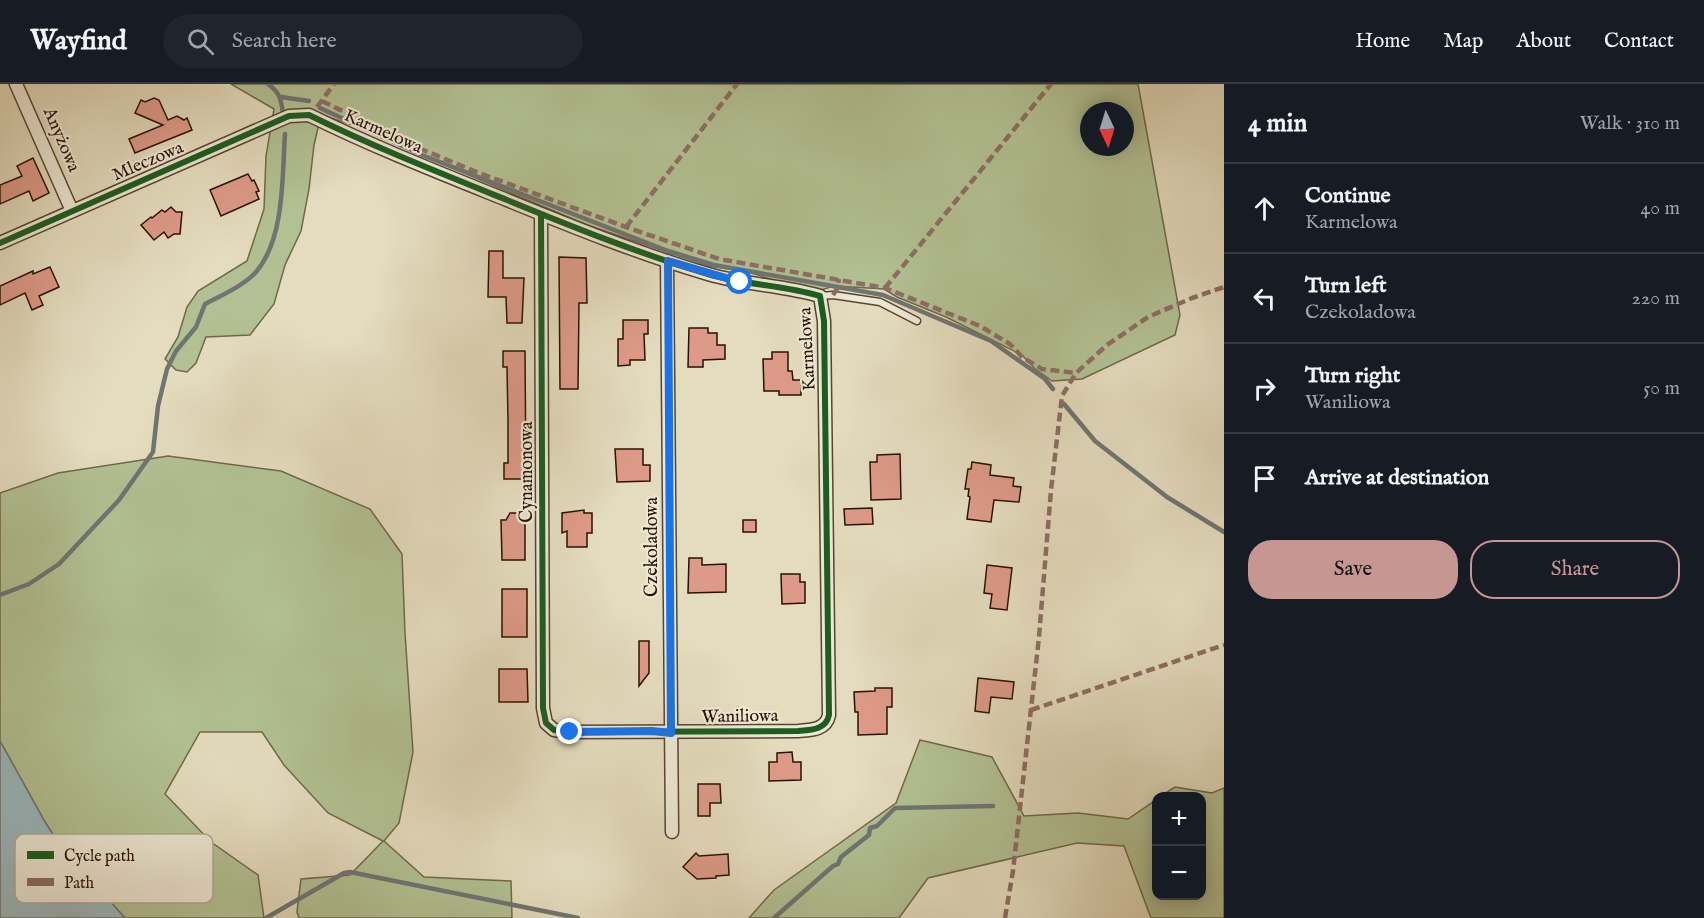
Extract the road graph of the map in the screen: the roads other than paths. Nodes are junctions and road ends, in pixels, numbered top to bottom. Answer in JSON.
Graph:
{"nodes":[{"id":1,"x":16,"y":84,"type":"edge"},
{"id":2,"x":309,"y":115,"type":"joint"},
{"id":3,"x":72,"y":211,"type":"junction"},
{"id":4,"x":541,"y":214,"type":"junction"},
{"id":5,"x":0,"y":243,"type":"edge"},
{"id":6,"x":668,"y":261,"type":"junction"},
{"id":7,"x":820,"y":296,"type":"junction"},
{"id":8,"x":917,"y":321,"type":"dead end"},
{"id":9,"x":823,"y":726,"type":"joint"},
{"id":10,"x":549,"y":728,"type":"joint"},
{"id":11,"x":671,"y":733,"type":"junction"},
{"id":12,"x":672,"y":832,"type":"dead end"}],
"edges":[{"from":1,"to":3,"type":"street","name":"Anyżowa"},
{"from":2,"to":3,"type":"street","name":"Mleczowa"},
{"from":2,"to":4,"type":"street","name":"Karmelowa"},
{"from":3,"to":5,"type":"street","name":"Mleczowa"},
{"from":4,"to":6,"type":"street","name":"Karmelowa"},
{"from":4,"to":10,"type":"street","name":"Cynamonowa"},
{"from":6,"to":7,"type":"street","name":"Karmelowa"},
{"from":6,"to":11,"type":"street","name":"Czekoladowa"},
{"from":7,"to":8,"type":"lane"},
{"from":7,"to":9,"type":"street","name":"Karmelowa"},
{"from":9,"to":11,"type":"street","name":"Waniliowa"},
{"from":10,"to":11,"type":"street","name":"Waniliowa"},
{"from":11,"to":12,"type":"street","name":"Czekoladowa"}]}
